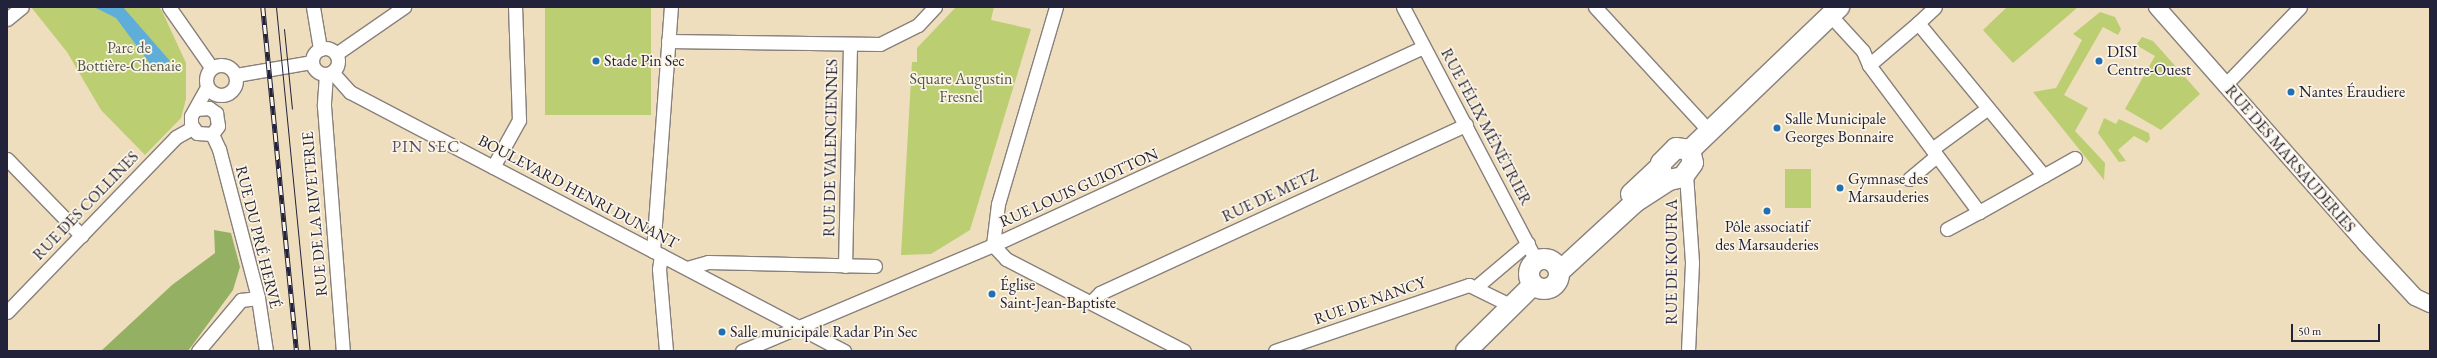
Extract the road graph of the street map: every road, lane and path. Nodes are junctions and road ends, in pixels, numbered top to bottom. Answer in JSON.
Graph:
{"nodes":[{"id":1,"x":22,"y":7,"type":"edge"},
{"id":2,"x":169,"y":7,"type":"edge"},
{"id":3,"x":313,"y":7,"type":"edge"},
{"id":4,"x":404,"y":7,"type":"edge"},
{"id":5,"x":516,"y":7,"type":"edge"},
{"id":6,"x":671,"y":7,"type":"edge"},
{"id":7,"x":935,"y":7,"type":"edge"},
{"id":8,"x":1056,"y":7,"type":"edge"},
{"id":9,"x":1403,"y":7,"type":"edge"},
{"id":10,"x":1595,"y":7,"type":"edge"},
{"id":11,"x":1935,"y":7,"type":"edge"},
{"id":12,"x":2157,"y":7,"type":"edge"},
{"id":13,"x":2300,"y":7,"type":"edge"},
{"id":14,"x":1834,"y":11,"type":"edge"},
{"id":15,"x":7,"y":19,"type":"edge"},
{"id":16,"x":1918,"y":23,"type":"junction"},
{"id":17,"x":668,"y":41,"type":"junction"},
{"id":18,"x":850,"y":45,"type":"junction"},
{"id":19,"x":1424,"y":47,"type":"junction"},
{"id":20,"x":320,"y":49,"type":"junction"},
{"id":21,"x":336,"y":54,"type":"junction"},
{"id":22,"x":312,"y":62,"type":"junction"},
{"id":23,"x":1869,"y":65,"type":"junction"},
{"id":24,"x":211,"y":67,"type":"junction"},
{"id":25,"x":329,"y":73,"type":"junction"},
{"id":26,"x":236,"y":75,"type":"junction"},
{"id":27,"x":2225,"y":85,"type":"junction"},
{"id":28,"x":207,"y":87,"type":"junction"},
{"id":29,"x":226,"y":94,"type":"junction"},
{"id":30,"x":1988,"y":108,"type":"junction"},
{"id":31,"x":196,"y":110,"type":"junction"},
{"id":32,"x":218,"y":116,"type":"junction"},
{"id":33,"x":1466,"y":125,"type":"junction"},
{"id":34,"x":192,"y":128,"type":"junction"},
{"id":35,"x":1708,"y":130,"type":"junction"},
{"id":36,"x":212,"y":134,"type":"junction"},
{"id":37,"x":1690,"y":150,"type":"junction"},
{"id":38,"x":1934,"y":152,"type":"junction"},
{"id":39,"x":2075,"y":158,"type":"dead end"},
{"id":40,"x":7,"y":159,"type":"edge"},
{"id":41,"x":493,"y":167,"type":"junction"},
{"id":42,"x":1671,"y":174,"type":"junction"},
{"id":43,"x":2044,"y":176,"type":"junction"},
{"id":44,"x":1909,"y":179,"type":"dead end"},
{"id":45,"x":1979,"y":212,"type":"junction"},
{"id":46,"x":1947,"y":229,"type":"dead end"},
{"id":47,"x":82,"y":236,"type":"junction"},
{"id":48,"x":1528,"y":243,"type":"junction"},
{"id":49,"x":993,"y":245,"type":"junction"},
{"id":50,"x":657,"y":253,"type":"junction"},
{"id":51,"x":1550,"y":265,"type":"junction"},
{"id":52,"x":845,"y":266,"type":"junction"},
{"id":53,"x":875,"y":266,"type":"dead end"},
{"id":54,"x":687,"y":268,"type":"junction"},
{"id":55,"x":1476,"y":287,"type":"junction"},
{"id":56,"x":258,"y":298,"type":"junction"},
{"id":57,"x":1091,"y":302,"type":"junction"},
{"id":58,"x":2430,"y":304,"type":"edge"},
{"id":59,"x":1512,"y":306,"type":"junction"},
{"id":60,"x":7,"y":312,"type":"edge"},
{"id":61,"x":800,"y":327,"type":"junction"},
{"id":62,"x":198,"y":351,"type":"edge"},
{"id":63,"x":266,"y":351,"type":"edge"},
{"id":64,"x":343,"y":351,"type":"edge"},
{"id":65,"x":666,"y":351,"type":"edge"},
{"id":66,"x":742,"y":351,"type":"edge"},
{"id":67,"x":844,"y":351,"type":"edge"},
{"id":68,"x":1184,"y":351,"type":"edge"},
{"id":69,"x":1276,"y":351,"type":"edge"},
{"id":70,"x":1466,"y":351,"type":"edge"},
{"id":71,"x":1688,"y":351,"type":"edge"}],
"edges":[{"from":1,"to":15,"type":"street"},
{"from":2,"to":24,"type":"street"},
{"from":3,"to":20,"type":"street"},
{"from":4,"to":21,"type":"street"},
{"from":5,"to":41,"type":"street"},
{"from":6,"to":17,"type":"street"},
{"from":7,"to":18,"type":"street"},
{"from":8,"to":49,"type":"street"},
{"from":9,"to":19,"type":"street","name":"RUE FÉLIX MÉNÉTRIER"},
{"from":10,"to":35,"type":"street"},
{"from":11,"to":16,"type":"street"},
{"from":12,"to":27,"type":"street","name":"RUE DES MARSAUDERIES"},
{"from":13,"to":27,"type":"street"},
{"from":14,"to":23,"type":"street"},
{"from":14,"to":35,"type":"main road"},
{"from":16,"to":23,"type":"street"},
{"from":16,"to":30,"type":"street"},
{"from":17,"to":18,"type":"street","name":"RUE DE VALENCIENNES"},
{"from":17,"to":50,"type":"street"},
{"from":18,"to":52,"type":"street","name":"RUE DE VALENCIENNES"},
{"from":19,"to":33,"type":"street","name":"RUE FÉLIX MÉNÉTRIER"},
{"from":19,"to":49,"type":"street","name":"RUE LOUIS GUIOTTON"},
{"from":20,"to":21,"type":"street"},
{"from":20,"to":22,"type":"street"},
{"from":21,"to":25,"type":"street"},
{"from":22,"to":25,"type":"street"},
{"from":22,"to":26,"type":"street"},
{"from":23,"to":38,"type":"street"},
{"from":24,"to":26,"type":"street"},
{"from":24,"to":28,"type":"street"},
{"from":25,"to":41,"type":"street","name":"BOULEVARD HENRI DUNANT"},
{"from":25,"to":64,"type":"street","name":"RUE DE LA RIVETERIE"},
{"from":26,"to":29,"type":"street"},
{"from":27,"to":58,"type":"street","name":"RUE DES MARSAUDERIES"},
{"from":28,"to":29,"type":"street"},
{"from":28,"to":31,"type":"street"},
{"from":29,"to":32,"type":"street"},
{"from":30,"to":38,"type":"street"},
{"from":30,"to":43,"type":"street"},
{"from":31,"to":32,"type":"street"},
{"from":31,"to":34,"type":"street"},
{"from":32,"to":36,"type":"street"},
{"from":33,"to":48,"type":"street","name":"RUE FÉLIX MÉNÉTRIER"},
{"from":33,"to":57,"type":"street","name":"RUE DE METZ"},
{"from":34,"to":36,"type":"street"},
{"from":34,"to":47,"type":"street","name":"RUE DES COLLINES"},
{"from":35,"to":37,"type":"main road"},
{"from":36,"to":56,"type":"street","name":"RUE DU PRÉ HERVÉ"},
{"from":37,"to":42,"type":"main road"},
{"from":37,"to":42,"type":"main road"},
{"from":38,"to":44,"type":"street"},
{"from":38,"to":45,"type":"street"},
{"from":39,"to":43,"type":"street"},
{"from":40,"to":47,"type":"street"},
{"from":41,"to":50,"type":"street","name":"BOULEVARD HENRI DUNANT"},
{"from":42,"to":51,"type":"main road"},
{"from":42,"to":71,"type":"street","name":"RUE DE KOUFRA"},
{"from":43,"to":45,"type":"street"},
{"from":45,"to":46,"type":"street"},
{"from":47,"to":60,"type":"street","name":"RUE DES COLLINES"},
{"from":48,"to":51,"type":"street","name":"RUE FÉLIX MÉNÉTRIER"},
{"from":48,"to":55,"type":"street"},
{"from":49,"to":57,"type":"street"},
{"from":49,"to":61,"type":"street","name":"RUE LOUIS GUIOTTON"},
{"from":50,"to":54,"type":"street","name":"BOULEVARD HENRI DUNANT"},
{"from":50,"to":65,"type":"street"},
{"from":51,"to":59,"type":"main road"},
{"from":52,"to":53,"type":"street","name":"BOULEVARD HENRI DUNANT"},
{"from":52,"to":54,"type":"street","name":"BOULEVARD HENRI DUNANT"},
{"from":54,"to":61,"type":"street","name":"BOULEVARD HENRI DUNANT"},
{"from":55,"to":59,"type":"street"},
{"from":55,"to":69,"type":"street","name":"RUE DE NANCY"},
{"from":56,"to":62,"type":"street"},
{"from":56,"to":63,"type":"street","name":"RUE DU PRÉ HERVÉ"},
{"from":57,"to":68,"type":"street"},
{"from":59,"to":70,"type":"main road"},
{"from":61,"to":66,"type":"street","name":"RUE LOUIS GUIOTTON"},
{"from":61,"to":67,"type":"street","name":"BOULEVARD HENRI DUNANT"}]}
